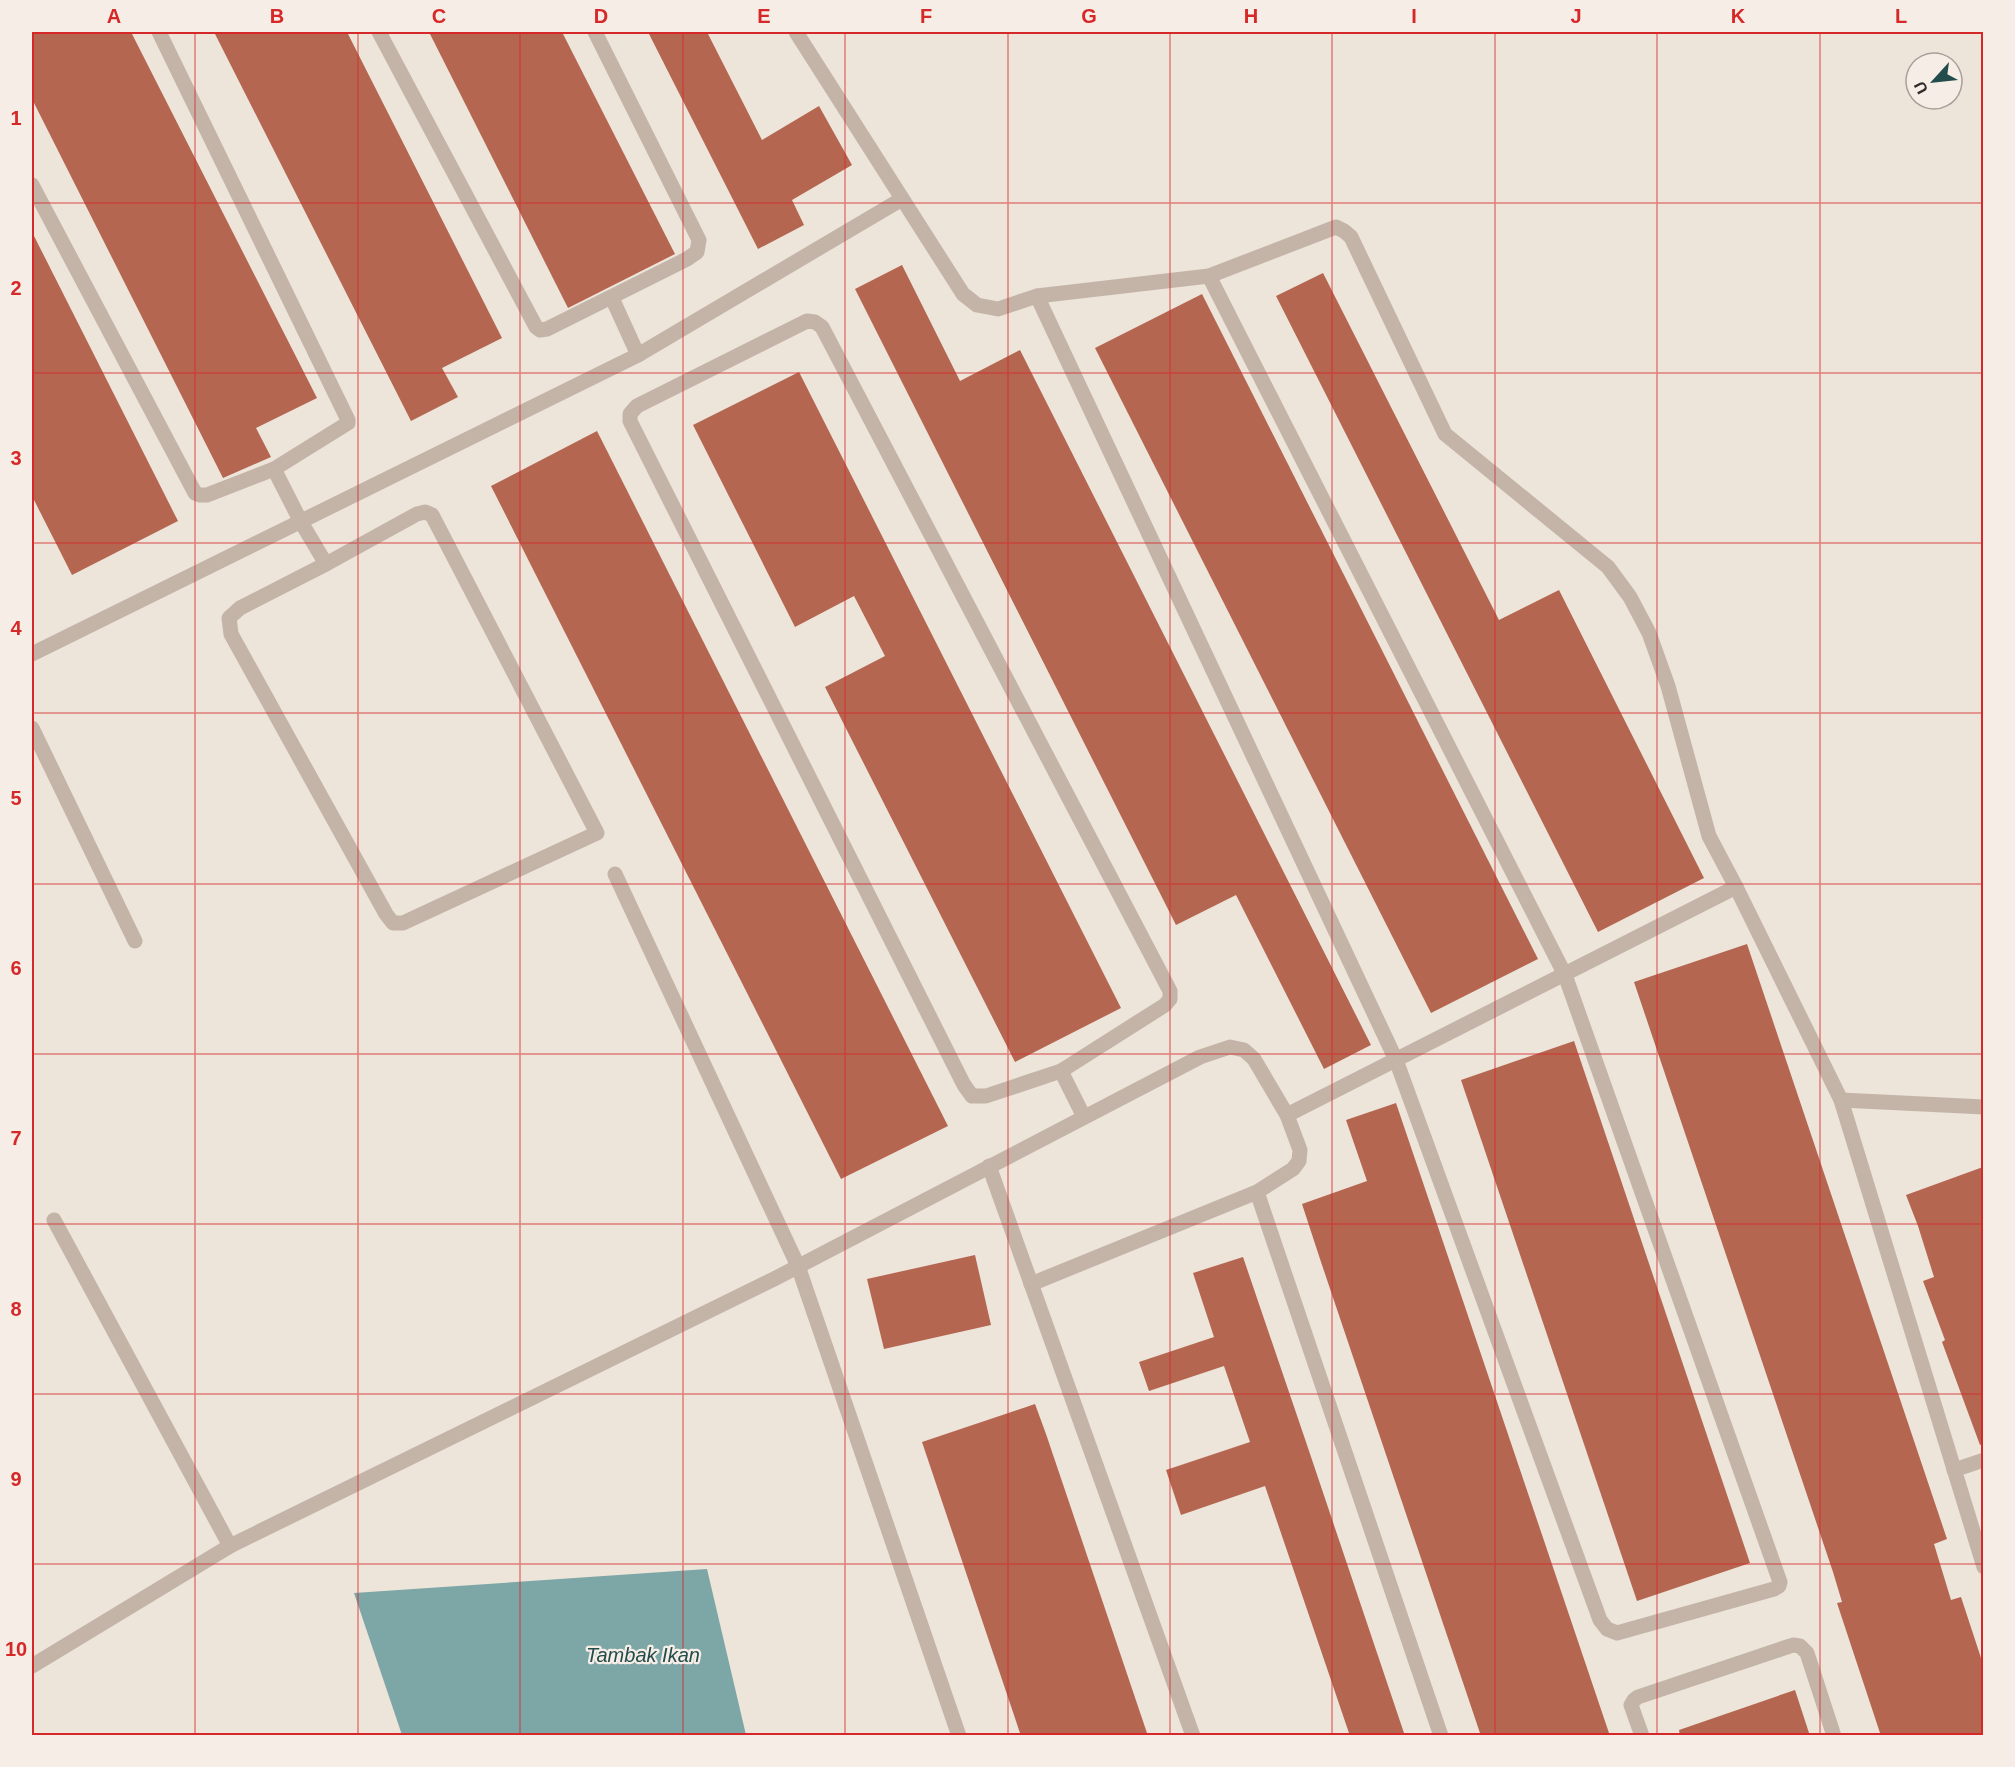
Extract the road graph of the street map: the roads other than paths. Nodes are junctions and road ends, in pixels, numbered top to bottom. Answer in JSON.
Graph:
{"nodes":[{"id":1,"x":159,"y":32,"type":"edge"},
{"id":2,"x":379,"y":32,"type":"edge"},
{"id":3,"x":595,"y":32,"type":"edge"},
{"id":4,"x":796,"y":32,"type":"edge"},
{"id":5,"x":32,"y":185,"type":"edge"},
{"id":6,"x":902,"y":199,"type":"junction"},
{"id":7,"x":1209,"y":276,"type":"junction"},
{"id":8,"x":1037,"y":296,"type":"junction"},
{"id":9,"x":612,"y":298,"type":"junction"},
{"id":10,"x":638,"y":355,"type":"junction"},
{"id":11,"x":274,"y":469,"type":"junction"},
{"id":12,"x":301,"y":522,"type":"junction"},
{"id":13,"x":326,"y":564,"type":"junction"},
{"id":14,"x":32,"y":654,"type":"edge"},
{"id":15,"x":32,"y":728,"type":"edge"},
{"id":16,"x":615,"y":874,"type":"dead end"},
{"id":17,"x":1736,"y":887,"type":"junction"},
{"id":18,"x":135,"y":940,"type":"dead end"},
{"id":19,"x":1565,"y":975,"type":"junction"},
{"id":20,"x":1396,"y":1060,"type":"junction"},
{"id":21,"x":1061,"y":1071,"type":"junction"},
{"id":22,"x":1841,"y":1100,"type":"junction"},
{"id":23,"x":1983,"y":1107,"type":"edge"},
{"id":24,"x":1287,"y":1114,"type":"junction"},
{"id":25,"x":1084,"y":1117,"type":"junction"},
{"id":26,"x":989,"y":1166,"type":"junction"},
{"id":27,"x":1257,"y":1192,"type":"junction"},
{"id":28,"x":54,"y":1220,"type":"dead end"},
{"id":29,"x":798,"y":1266,"type":"junction"},
{"id":30,"x":1030,"y":1284,"type":"junction"},
{"id":31,"x":1983,"y":1460,"type":"edge"},
{"id":32,"x":1954,"y":1470,"type":"junction"},
{"id":33,"x":230,"y":1546,"type":"junction"},
{"id":34,"x":1983,"y":1567,"type":"edge"},
{"id":35,"x":32,"y":1666,"type":"edge"},
{"id":36,"x":959,"y":1736,"type":"edge"},
{"id":37,"x":1193,"y":1736,"type":"edge"},
{"id":38,"x":1441,"y":1736,"type":"edge"},
{"id":39,"x":1642,"y":1736,"type":"edge"},
{"id":40,"x":1834,"y":1736,"type":"edge"}],
"edges":[{"from":1,"to":11,"type":"street"},
{"from":2,"to":9,"type":"street"},
{"from":3,"to":9,"type":"street"},
{"from":4,"to":6,"type":"street"},
{"from":5,"to":11,"type":"street"},
{"from":6,"to":8,"type":"street"},
{"from":6,"to":10,"type":"street"},
{"from":7,"to":8,"type":"street"},
{"from":7,"to":17,"type":"street"},
{"from":7,"to":19,"type":"street"},
{"from":8,"to":20,"type":"street"},
{"from":9,"to":10,"type":"street"},
{"from":10,"to":12,"type":"street"},
{"from":11,"to":12,"type":"street"},
{"from":12,"to":13,"type":"street"},
{"from":12,"to":14,"type":"street"},
{"from":13,"to":13,"type":"street"},
{"from":15,"to":18,"type":"street"},
{"from":16,"to":29,"type":"street"},
{"from":17,"to":19,"type":"street"},
{"from":17,"to":22,"type":"street"},
{"from":19,"to":20,"type":"street"},
{"from":19,"to":20,"type":"street"},
{"from":20,"to":24,"type":"street"},
{"from":21,"to":21,"type":"street"},
{"from":21,"to":25,"type":"street"},
{"from":22,"to":23,"type":"street"},
{"from":22,"to":32,"type":"street"},
{"from":24,"to":25,"type":"street"},
{"from":24,"to":27,"type":"street"},
{"from":25,"to":26,"type":"street"},
{"from":26,"to":29,"type":"street"},
{"from":26,"to":30,"type":"street"},
{"from":27,"to":30,"type":"street"},
{"from":27,"to":38,"type":"street"},
{"from":28,"to":33,"type":"street"},
{"from":29,"to":33,"type":"street"},
{"from":29,"to":36,"type":"street"},
{"from":30,"to":37,"type":"street"},
{"from":31,"to":32,"type":"street"},
{"from":32,"to":34,"type":"street"},
{"from":33,"to":35,"type":"street"},
{"from":39,"to":40,"type":"street"}]}
